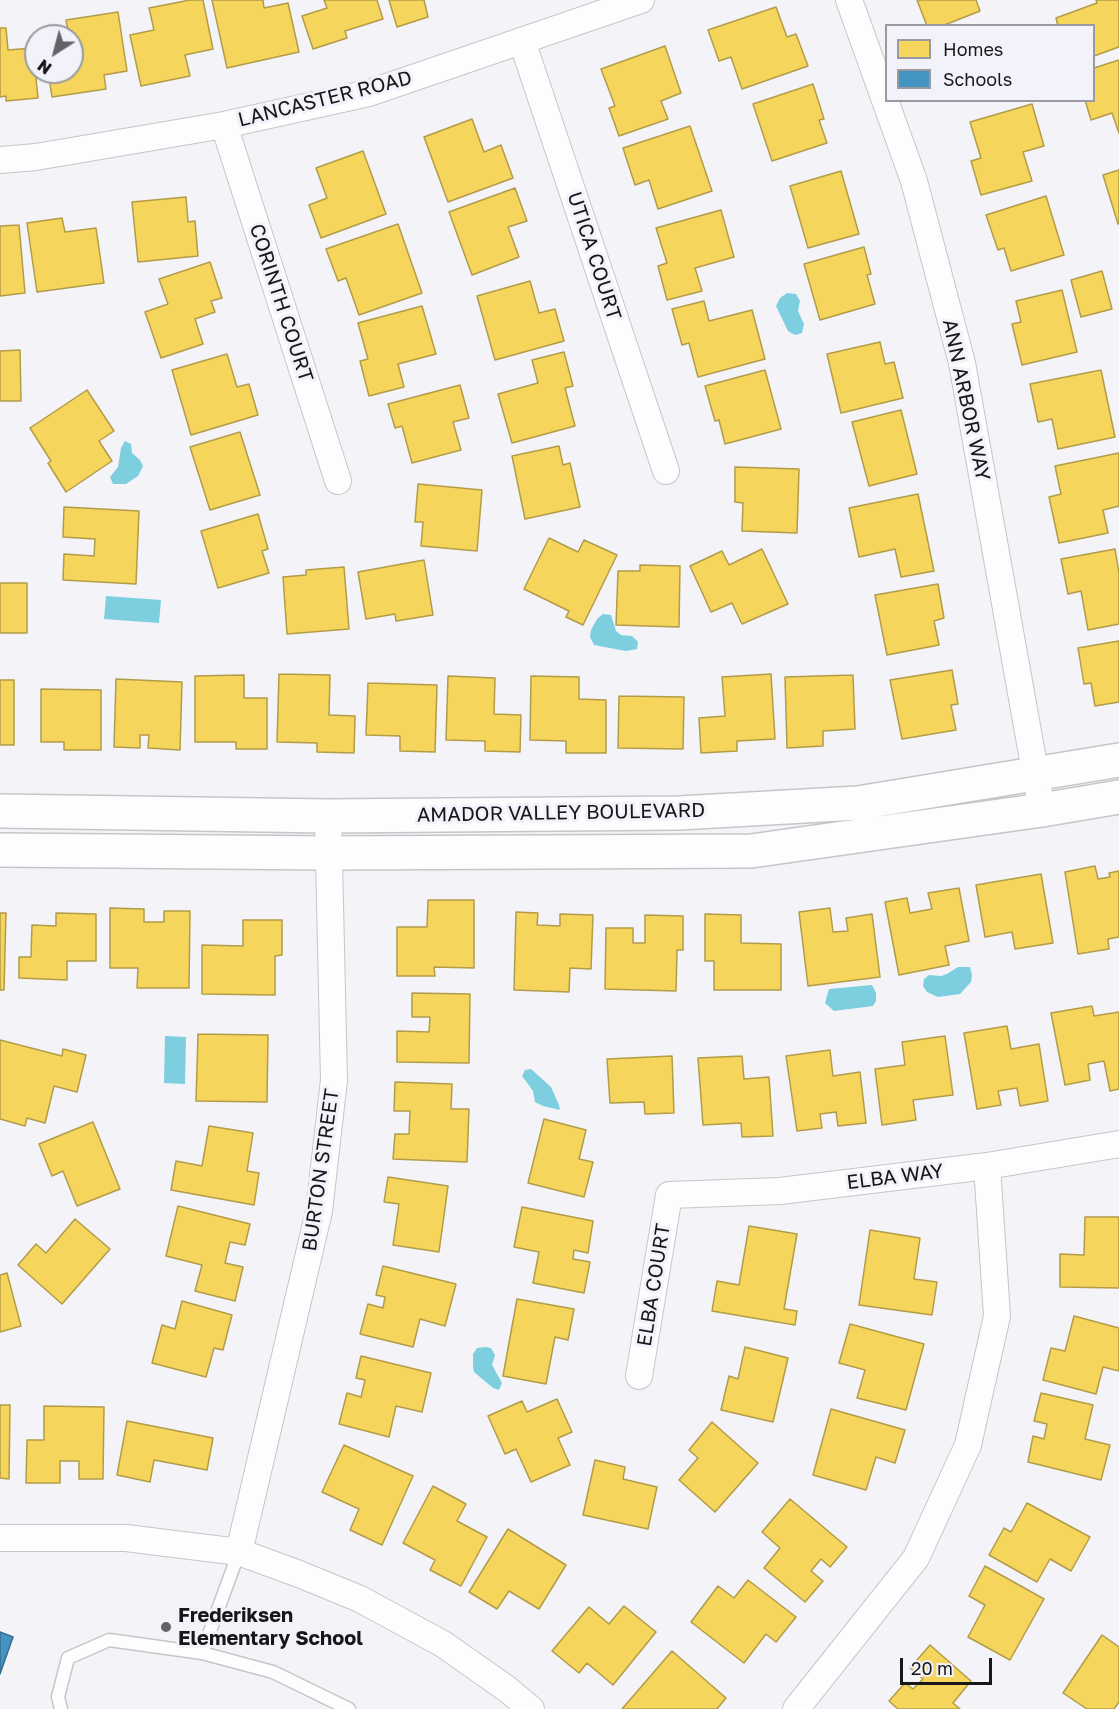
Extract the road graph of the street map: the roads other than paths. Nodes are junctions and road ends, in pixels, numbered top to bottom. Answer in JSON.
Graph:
{"nodes":[{"id":1,"x":641,"y":0,"type":"edge"},
{"id":2,"x":849,"y":0,"type":"edge"},
{"id":3,"x":522,"y":40,"type":"junction"},
{"id":4,"x":885,"y":101,"type":"edge"},
{"id":5,"x":885,"y":102,"type":"edge"},
{"id":6,"x":224,"y":125,"type":"junction"},
{"id":7,"x":0,"y":160,"type":"edge"},
{"id":8,"x":666,"y":471,"type":"dead end"},
{"id":9,"x":338,"y":481,"type":"dead end"},
{"id":10,"x":1119,"y":760,"type":"edge"},
{"id":11,"x":1036,"y":774,"type":"junction"},
{"id":12,"x":1119,"y":797,"type":"edge"},
{"id":13,"x":1042,"y":810,"type":"junction"},
{"id":14,"x":0,"y":812,"type":"edge"},
{"id":15,"x":328,"y":816,"type":"junction"},
{"id":16,"x":0,"y":850,"type":"edge"},
{"id":17,"x":329,"y":853,"type":"junction"},
{"id":18,"x":1119,"y":1144,"type":"edge"},
{"id":19,"x":987,"y":1166,"type":"junction"},
{"id":20,"x":669,"y":1195,"type":"joint"},
{"id":21,"x":639,"y":1376,"type":"dead end"},
{"id":22,"x":0,"y":1538,"type":"edge"},
{"id":23,"x":239,"y":1552,"type":"junction"},
{"id":24,"x":202,"y":1653,"type":"junction"},
{"id":25,"x":61,"y":1709,"type":"edge"},
{"id":26,"x":349,"y":1709,"type":"edge"},
{"id":27,"x":531,"y":1709,"type":"edge"},
{"id":28,"x":796,"y":1709,"type":"edge"}],
"edges":[{"from":1,"to":3,"type":"street","name":"LANCASTER ROAD"},
{"from":2,"to":4,"type":"street","name":"ANN ARBOR WAY"},
{"from":3,"to":6,"type":"street","name":"LANCASTER ROAD"},
{"from":3,"to":8,"type":"street","name":"UTICA COURT"},
{"from":5,"to":11,"type":"street","name":"ANN ARBOR WAY"},
{"from":6,"to":7,"type":"street","name":"LANCASTER ROAD"},
{"from":6,"to":9,"type":"street","name":"CORINTH COURT"},
{"from":10,"to":11,"type":"street","name":"AMADOR VALLEY BOULEVARD"},
{"from":11,"to":13,"type":"street","name":"ANN ARBOR WAY"},
{"from":11,"to":15,"type":"street","name":"AMADOR VALLEY BOULEVARD"},
{"from":12,"to":13,"type":"street","name":"AMADOR VALLEY BOULEVARD"},
{"from":13,"to":17,"type":"street","name":"AMADOR VALLEY BOULEVARD"},
{"from":14,"to":15,"type":"street","name":"AMADOR VALLEY BOULEVARD"},
{"from":15,"to":17,"type":"street","name":"BURTON STREET"},
{"from":16,"to":17,"type":"street","name":"AMADOR VALLEY BOULEVARD"},
{"from":17,"to":23,"type":"street","name":"BURTON STREET"},
{"from":18,"to":19,"type":"street","name":"ELBA WAY"},
{"from":19,"to":20,"type":"street","name":"ELBA WAY"},
{"from":19,"to":28,"type":"street"},
{"from":20,"to":21,"type":"street","name":"ELBA COURT"},
{"from":22,"to":23,"type":"street"},
{"from":23,"to":24,"type":"lane"},
{"from":23,"to":27,"type":"street"},
{"from":24,"to":25,"type":"lane"},
{"from":24,"to":26,"type":"lane"}]}
